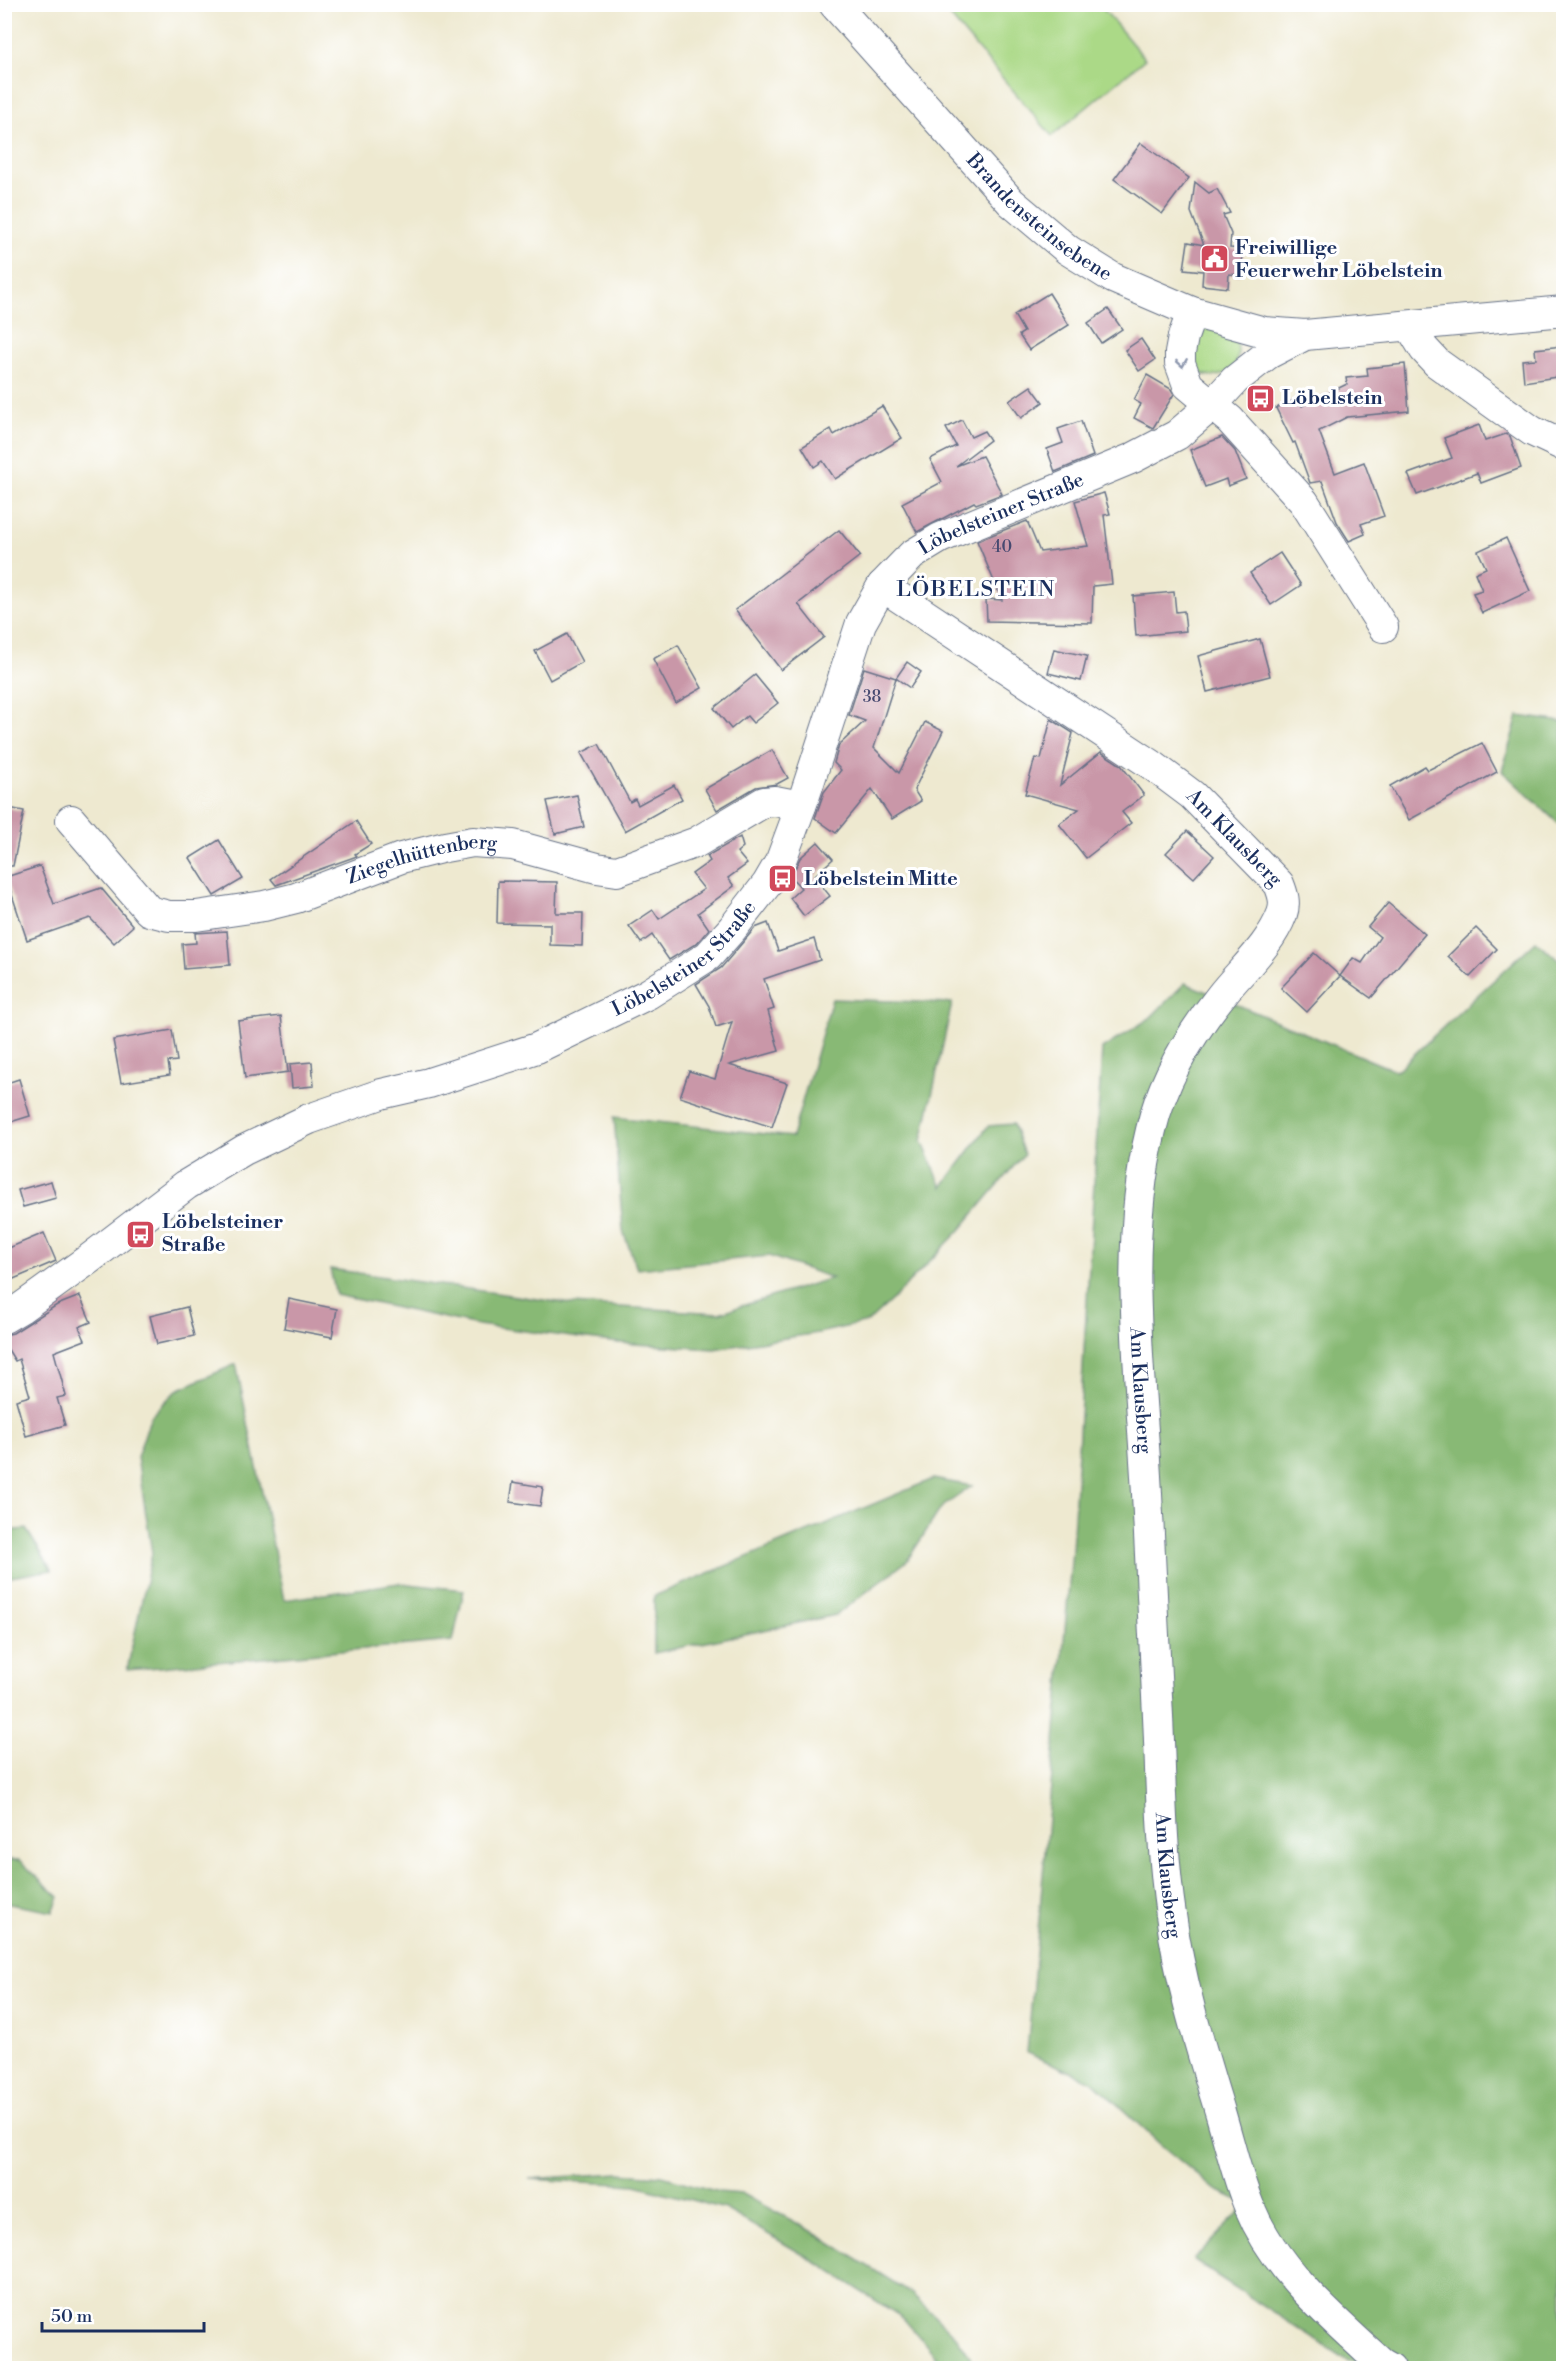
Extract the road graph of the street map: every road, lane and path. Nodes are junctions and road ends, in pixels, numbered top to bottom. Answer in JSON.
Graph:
{"nodes":[{"id":1,"x":834,"y":4,"type":"edge"},
{"id":2,"x":1563,"y":311,"type":"edge"},
{"id":3,"x":1192,"y":312,"type":"junction"},
{"id":4,"x":1410,"y":326,"type":"junction"},
{"id":5,"x":1305,"y":335,"type":"junction"},
{"id":6,"x":1212,"y":405,"type":"junction"},
{"id":7,"x":1563,"y":446,"type":"edge"},
{"id":8,"x":882,"y":586,"type":"junction"},
{"id":9,"x":1383,"y":627,"type":"dead end"},
{"id":10,"x":801,"y":806,"type":"junction"},
{"id":11,"x":71,"y":820,"type":"dead end"},
{"id":12,"x":4,"y":1318,"type":"edge"},
{"id":13,"x":1390,"y":2368,"type":"edge"}],
"edges":[{"from":1,"to":3,"type":"street","name":"Brandensteinsebene"},
{"from":2,"to":4,"type":"street","name":"Löbelsteiner Straße"},
{"from":3,"to":5,"type":"street","name":"Brandensteinsebene"},
{"from":3,"to":6,"type":"street","one_way":true},
{"from":4,"to":5,"type":"street","name":"Löbelsteiner Straße"},
{"from":4,"to":7,"type":"street"},
{"from":5,"to":6,"type":"street","name":"Löbelsteiner Straße"},
{"from":6,"to":8,"type":"street","name":"Löbelsteiner Straße"},
{"from":6,"to":9,"type":"street"},
{"from":8,"to":10,"type":"street","name":"Löbelsteiner Straße"},
{"from":8,"to":13,"type":"street","name":"Am Klausberg"},
{"from":10,"to":11,"type":"street","name":"Ziegelhüttenberg"},
{"from":10,"to":12,"type":"street","name":"Löbelsteiner Straße"}]}
